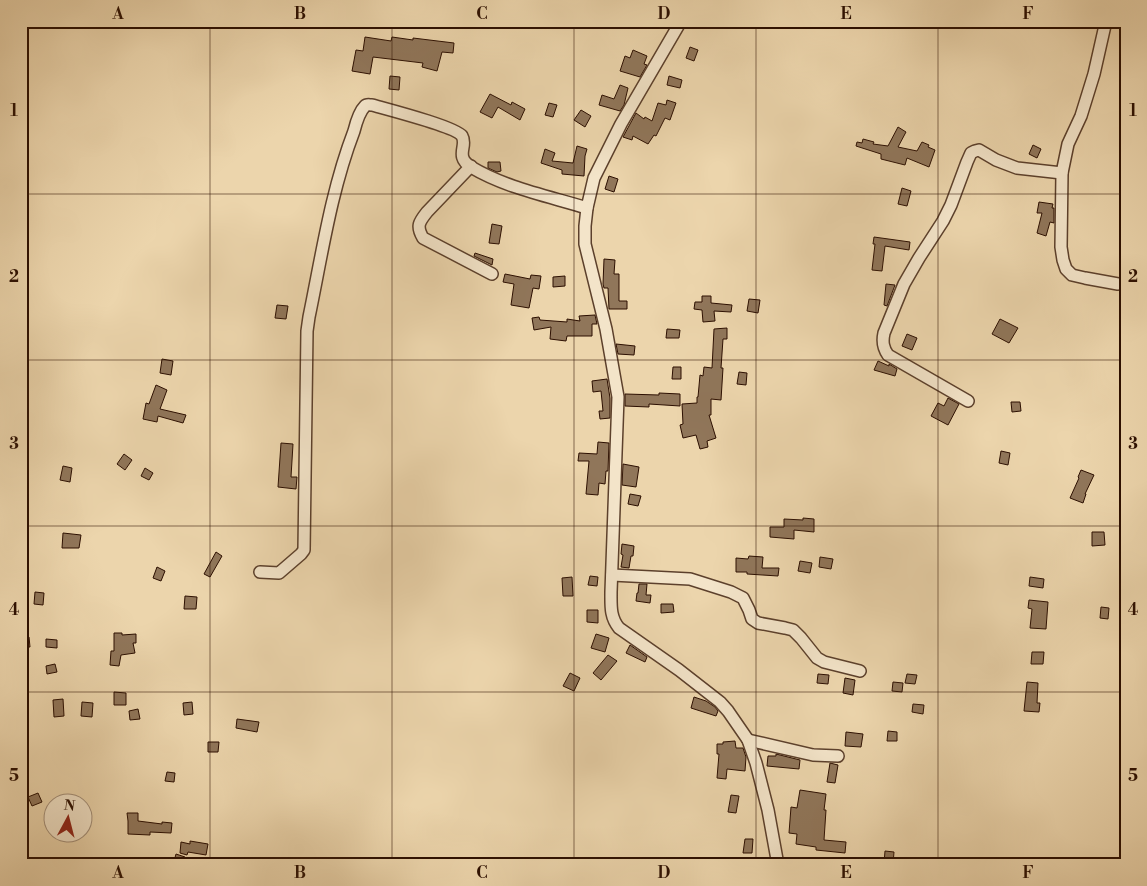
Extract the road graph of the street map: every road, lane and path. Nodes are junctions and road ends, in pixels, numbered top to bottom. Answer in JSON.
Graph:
{"nodes":[{"id":1,"x":681,"y":21,"type":"edge"},
{"id":2,"x":1106,"y":21,"type":"edge"},
{"id":3,"x":471,"y":166,"type":"junction"},
{"id":4,"x":1062,"y":173,"type":"junction"},
{"id":5,"x":587,"y":208,"type":"junction"},
{"id":6,"x":492,"y":274,"type":"dead end"},
{"id":7,"x":1118,"y":284,"type":"dead end"},
{"id":8,"x":968,"y":401,"type":"dead end"},
{"id":9,"x":260,"y":572,"type":"dead end"},
{"id":10,"x":612,"y":575,"type":"junction"},
{"id":11,"x":860,"y":671,"type":"dead end"},
{"id":12,"x":748,"y":740,"type":"junction"},
{"id":13,"x":838,"y":756,"type":"dead end"},
{"id":14,"x":778,"y":865,"type":"edge"}],
"edges":[{"from":1,"to":5,"type":"street"},
{"from":2,"to":4,"type":"street"},
{"from":3,"to":5,"type":"street"},
{"from":3,"to":6,"type":"street"},
{"from":3,"to":9,"type":"street"},
{"from":4,"to":7,"type":"street"},
{"from":4,"to":8,"type":"street"},
{"from":5,"to":10,"type":"street"},
{"from":10,"to":11,"type":"street"},
{"from":10,"to":12,"type":"street"},
{"from":12,"to":13,"type":"street"},
{"from":12,"to":14,"type":"street"}]}
